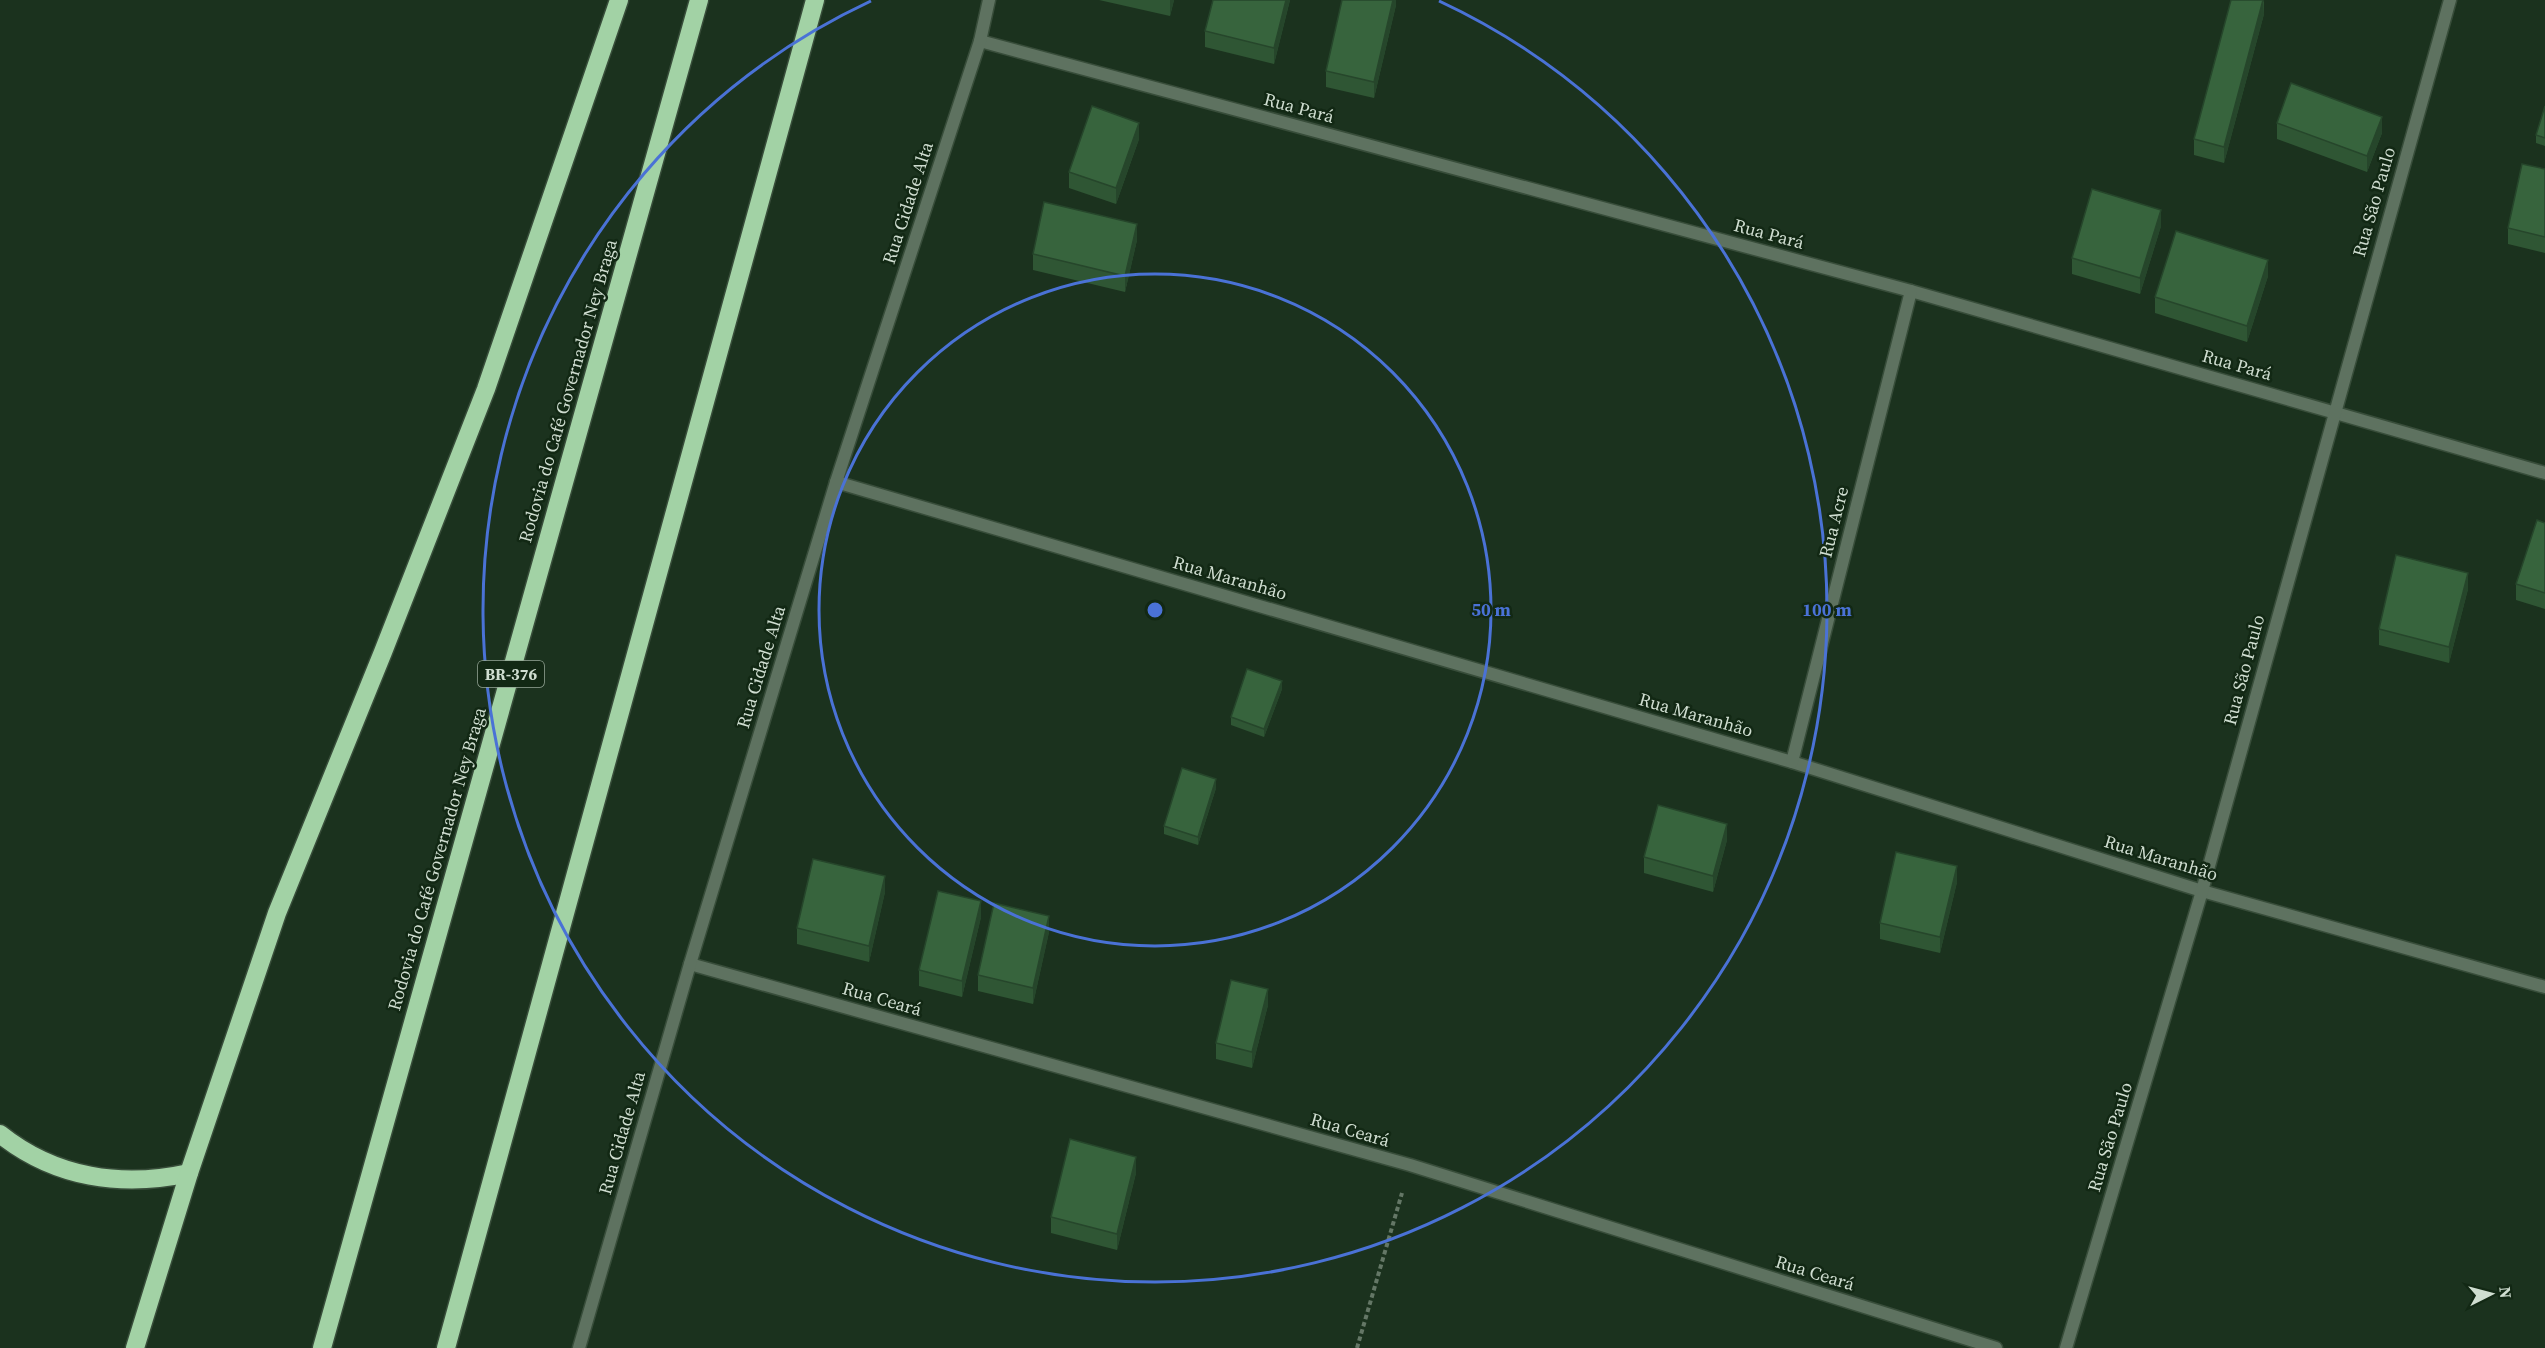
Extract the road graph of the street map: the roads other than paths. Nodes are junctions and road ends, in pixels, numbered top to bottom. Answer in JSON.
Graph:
{"nodes":[{"id":1,"x":620,"y":0,"type":"edge"},
{"id":2,"x":699,"y":0,"type":"edge"},
{"id":3,"x":815,"y":0,"type":"edge"},
{"id":4,"x":989,"y":0,"type":"edge"},
{"id":5,"x":2450,"y":0,"type":"edge"},
{"id":6,"x":980,"y":41,"type":"junction"},
{"id":7,"x":1911,"y":291,"type":"junction"},
{"id":8,"x":2334,"y":411,"type":"junction"},
{"id":9,"x":2545,"y":473,"type":"edge"},
{"id":10,"x":836,"y":482,"type":"junction"},
{"id":11,"x":1792,"y":762,"type":"junction"},
{"id":12,"x":2202,"y":891,"type":"junction"},
{"id":13,"x":690,"y":964,"type":"junction"},
{"id":14,"x":2545,"y":987,"type":"edge"},
{"id":15,"x":0,"y":1134,"type":"edge"},
{"id":16,"x":189,"y":1173,"type":"junction"},
{"id":17,"x":135,"y":1348,"type":"edge"},
{"id":18,"x":322,"y":1348,"type":"edge"},
{"id":19,"x":446,"y":1348,"type":"edge"},
{"id":20,"x":579,"y":1348,"type":"edge"},
{"id":21,"x":1996,"y":1348,"type":"edge"},
{"id":22,"x":2066,"y":1348,"type":"edge"}],
"edges":[{"from":1,"to":16,"type":"highway"},
{"from":2,"to":18,"type":"highway","name":"Rodovia do Café Governador Ney Braga","number":"BR-376"},
{"from":3,"to":19,"type":"highway"},
{"from":4,"to":6,"type":"street","name":"Rua Cidade Alta"},
{"from":5,"to":8,"type":"street","name":"Rua São Paulo"},
{"from":6,"to":7,"type":"street","name":"Rua Pará"},
{"from":6,"to":10,"type":"street","name":"Rua Cidade Alta"},
{"from":7,"to":8,"type":"street","name":"Rua Pará"},
{"from":7,"to":11,"type":"street","name":"Rua Acre"},
{"from":8,"to":9,"type":"street","name":"Rua Pará"},
{"from":8,"to":12,"type":"street","name":"Rua São Paulo"},
{"from":10,"to":11,"type":"street","name":"Rua Maranhão"},
{"from":10,"to":13,"type":"street","name":"Rua Cidade Alta"},
{"from":11,"to":12,"type":"street","name":"Rua Maranhão"},
{"from":12,"to":14,"type":"street","name":"Rua Maranhão"},
{"from":12,"to":22,"type":"street","name":"Rua São Paulo"},
{"from":13,"to":20,"type":"street","name":"Rua Cidade Alta"},
{"from":13,"to":21,"type":"street","name":"Rua Ceará"},
{"from":15,"to":16,"type":"highway"},
{"from":16,"to":17,"type":"highway"}]}
